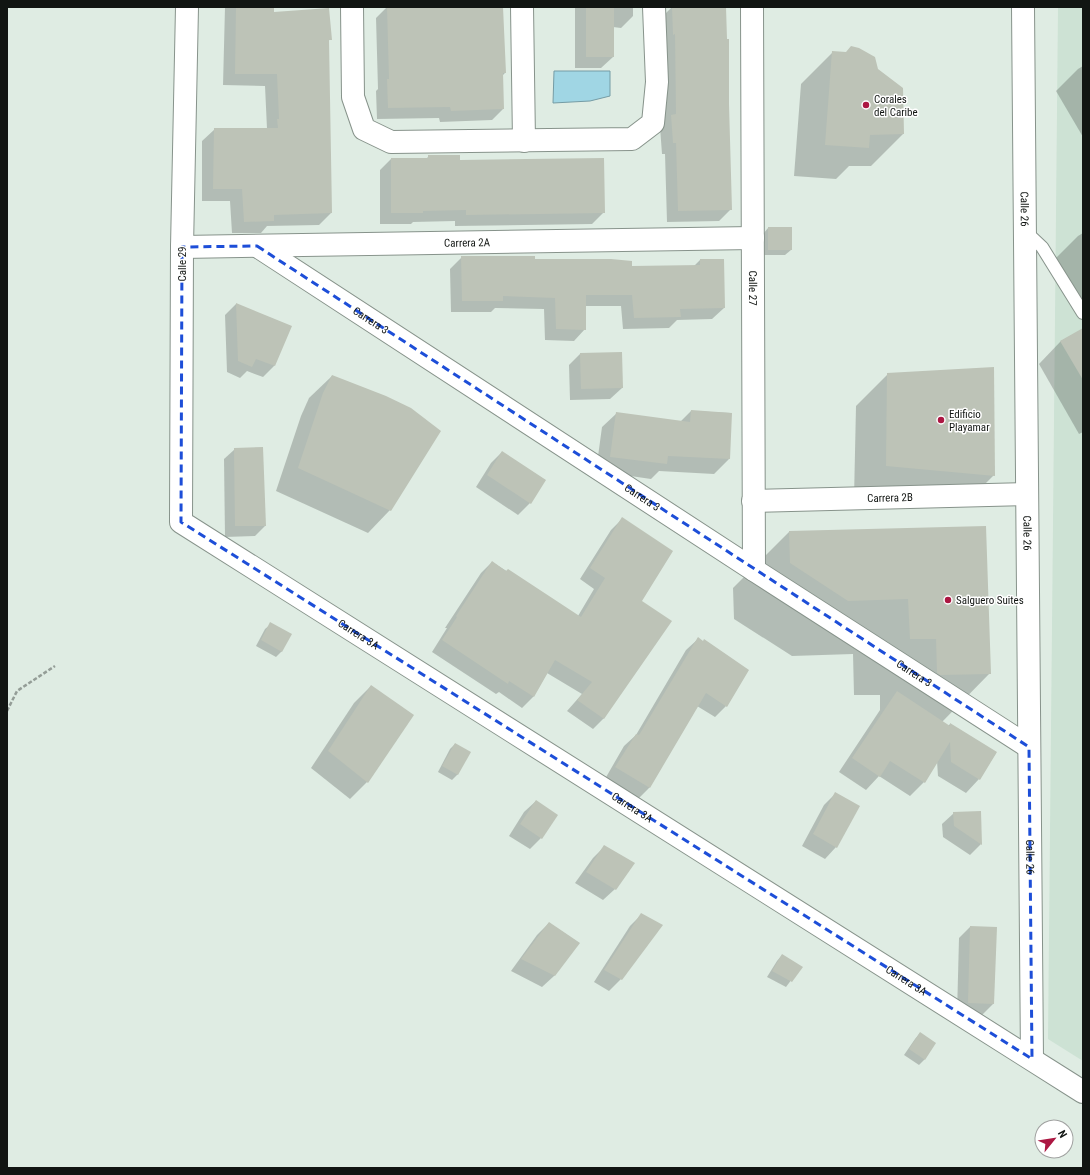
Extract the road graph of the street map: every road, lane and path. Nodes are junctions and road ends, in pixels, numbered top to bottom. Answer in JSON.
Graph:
{"nodes":[{"id":1,"x":187,"y":7,"type":"edge"},
{"id":2,"x":352,"y":7,"type":"edge"},
{"id":3,"x":522,"y":7,"type":"edge"},
{"id":4,"x":654,"y":7,"type":"edge"},
{"id":5,"x":752,"y":7,"type":"edge"},
{"id":6,"x":1023,"y":7,"type":"edge"},
{"id":7,"x":524,"y":141,"type":"junction"},
{"id":8,"x":1025,"y":231,"type":"junction"},
{"id":9,"x":753,"y":238,"type":"junction"},
{"id":10,"x":257,"y":246,"type":"junction"},
{"id":11,"x":182,"y":247,"type":"junction"},
{"id":12,"x":1083,"y":312,"type":"edge"},
{"id":13,"x":1027,"y":494,"type":"junction"},
{"id":14,"x":754,"y":501,"type":"junction"},
{"id":15,"x":181,"y":522,"type":"joint"},
{"id":16,"x":754,"y":570,"type":"junction"},
{"id":17,"x":55,"y":666,"type":"dead end"},
{"id":18,"x":7,"y":711,"type":"edge"},
{"id":19,"x":1029,"y":747,"type":"junction"},
{"id":20,"x":1032,"y":1059,"type":"junction"},
{"id":21,"x":1083,"y":1092,"type":"edge"}],
"edges":[{"from":1,"to":11,"type":"street","name":"Calle 29"},
{"from":2,"to":7,"type":"street"},
{"from":3,"to":7,"type":"street"},
{"from":4,"to":7,"type":"street"},
{"from":5,"to":9,"type":"street","name":"Calle 27"},
{"from":6,"to":8,"type":"street","name":"Calle 26"},
{"from":8,"to":12,"type":"lane"},
{"from":8,"to":13,"type":"street","name":"Calle 26"},
{"from":9,"to":10,"type":"street","name":"Carrera 2A"},
{"from":9,"to":14,"type":"street","name":"Calle 27"},
{"from":10,"to":11,"type":"street","name":"Carrera 2A"},
{"from":10,"to":16,"type":"street","name":"Carrera 3"},
{"from":11,"to":15,"type":"street","name":"Calle 29"},
{"from":13,"to":14,"type":"street","name":"Carrera 2B"},
{"from":13,"to":19,"type":"street","name":"Calle 26"},
{"from":14,"to":16,"type":"street","name":"Calle 27"},
{"from":15,"to":20,"type":"street","name":"Carrera 3A"},
{"from":16,"to":19,"type":"street","name":"Carrera 3"},
{"from":17,"to":18,"type":"path"},
{"from":19,"to":20,"type":"street","name":"Calle 26"},
{"from":20,"to":21,"type":"street","name":"Carrera 3A"}]}
